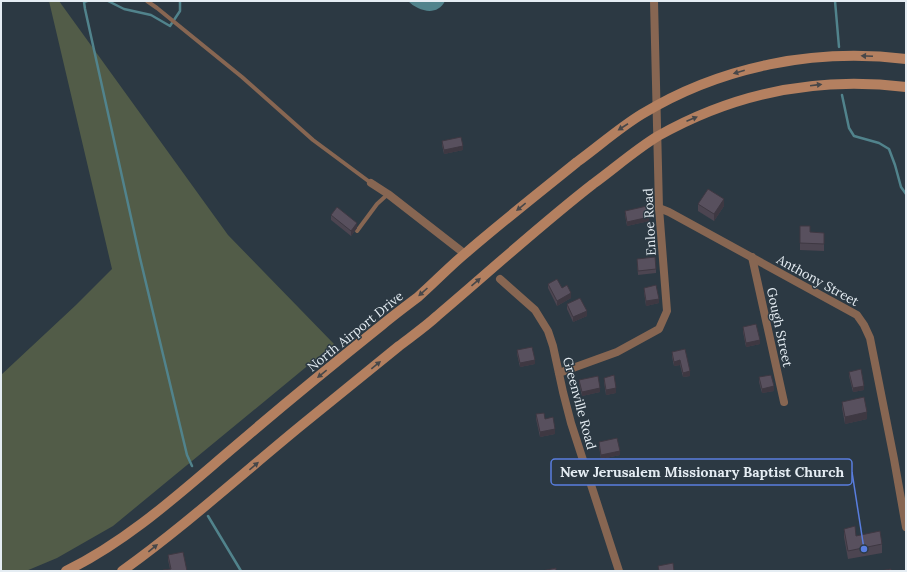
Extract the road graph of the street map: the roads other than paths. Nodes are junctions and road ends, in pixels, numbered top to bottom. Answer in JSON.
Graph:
{"nodes":[{"id":1,"x":146,"y":1,"type":"edge"},
{"id":2,"x":654,"y":1,"type":"edge"},
{"id":3,"x":906,"y":59,"type":"edge"},
{"id":4,"x":906,"y":87,"type":"edge"},
{"id":5,"x":656,"y":106,"type":"junction"},
{"id":6,"x":657,"y":137,"type":"junction"},
{"id":7,"x":371,"y":183,"type":"joint"},
{"id":8,"x":388,"y":194,"type":"junction"},
{"id":9,"x":659,"y":208,"type":"junction"},
{"id":10,"x":357,"y":231,"type":"dead end"},
{"id":11,"x":465,"y":254,"type":"junction"},
{"id":12,"x":752,"y":257,"type":"junction"},
{"id":13,"x":500,"y":279,"type":"dead end"},
{"id":14,"x":559,"y":373,"type":"junction"},
{"id":15,"x":784,"y":402,"type":"dead end"},
{"id":16,"x":906,"y":527,"type":"edge"},
{"id":17,"x":66,"y":571,"type":"edge"},
{"id":18,"x":122,"y":571,"type":"edge"},
{"id":19,"x":619,"y":571,"type":"edge"}],
"edges":[{"from":1,"to":7,"type":"lane"},
{"from":2,"to":5,"type":"street","name":"Enloe Road"},
{"from":3,"to":5,"type":"main road","name":"North Airport Drive","one_way":true},
{"from":6,"to":4,"type":"main road","one_way":true},
{"from":5,"to":6,"type":"street","name":"Enloe Road"},
{"from":5,"to":11,"type":"main road","name":"North Airport Drive","one_way":true},
{"from":6,"to":9,"type":"street","name":"Enloe Road"},
{"from":18,"to":6,"type":"main road","one_way":true},
{"from":7,"to":8,"type":"street"},
{"from":8,"to":10,"type":"lane"},
{"from":8,"to":11,"type":"street"},
{"from":9,"to":12,"type":"street","name":"Anthony Street"},
{"from":9,"to":14,"type":"street","name":"Enloe Road"},
{"from":11,"to":17,"type":"main road","name":"North Airport Drive","one_way":true},
{"from":12,"to":15,"type":"street","name":"Gough Street"},
{"from":12,"to":16,"type":"street","name":"Anthony Street"},
{"from":13,"to":14,"type":"street","name":"Greenville Road"},
{"from":14,"to":19,"type":"street","name":"Greenville Road"}]}
